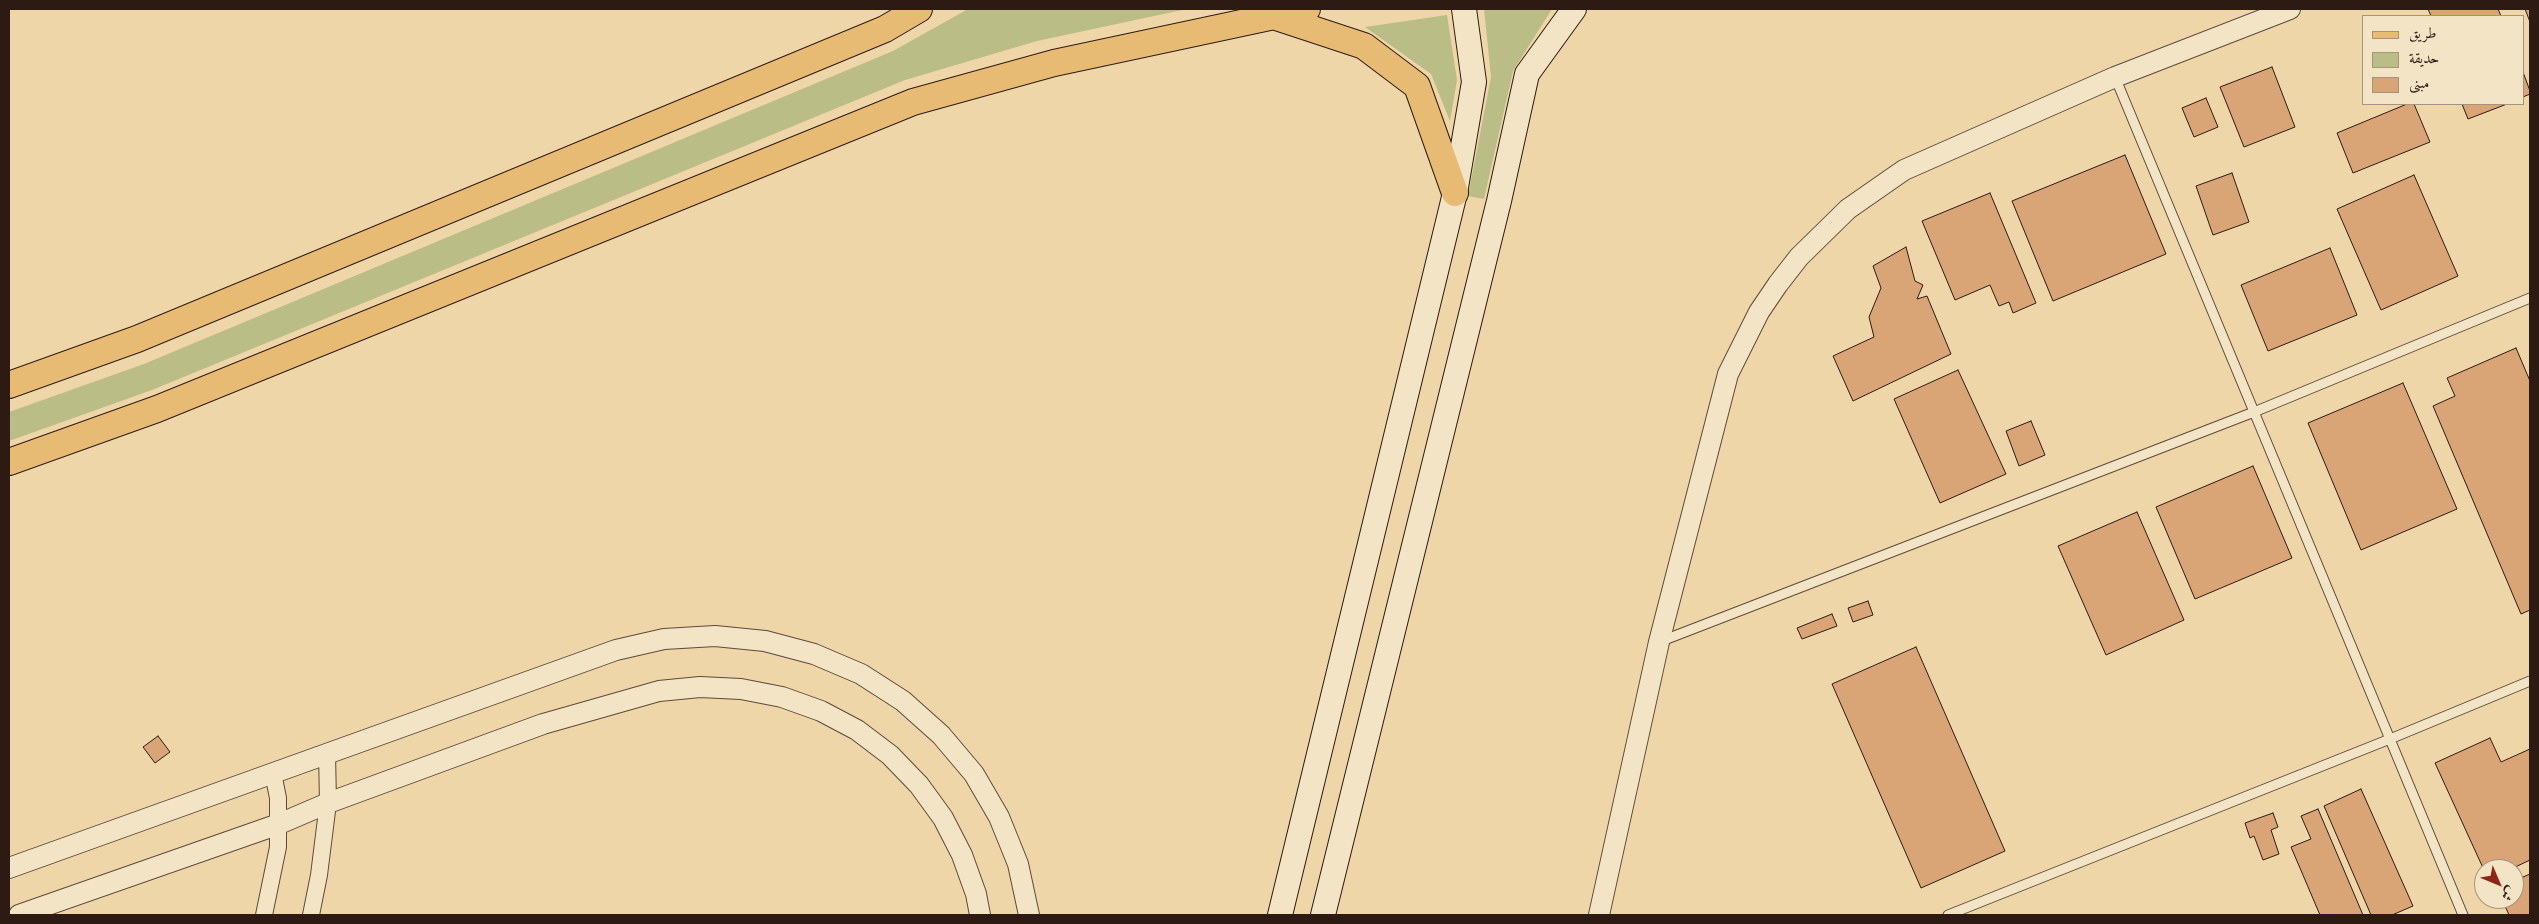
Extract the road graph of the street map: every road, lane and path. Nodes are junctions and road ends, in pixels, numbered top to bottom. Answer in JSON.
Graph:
{"nodes":[{"id":1,"x":919,"y":9,"type":"edge"},
{"id":2,"x":1307,"y":9,"type":"edge"},
{"id":3,"x":1464,"y":9,"type":"edge"},
{"id":4,"x":1574,"y":9,"type":"edge"},
{"id":5,"x":2290,"y":9,"type":"edge"},
{"id":6,"x":1273,"y":16,"type":"junction"},
{"id":7,"x":2115,"y":77,"type":"junction"},
{"id":8,"x":1455,"y":193,"type":"junction"},
{"id":9,"x":2530,"y":298,"type":"edge"},
{"id":10,"x":9,"y":385,"type":"edge"},
{"id":11,"x":2254,"y":412,"type":"junction"},
{"id":12,"x":9,"y":462,"type":"edge"},
{"id":13,"x":1659,"y":642,"type":"junction"},
{"id":14,"x":2530,"y":681,"type":"edge"},
{"id":15,"x":2390,"y":739,"type":"junction"},
{"id":16,"x":327,"y":753,"type":"junction"},
{"id":17,"x":273,"y":773,"type":"junction"},
{"id":18,"x":328,"y":804,"type":"junction"},
{"id":19,"x":279,"y":824,"type":"junction"},
{"id":20,"x":9,"y":868,"type":"edge"},
{"id":21,"x":9,"y":905,"type":"edge"},
{"id":22,"x":12,"y":915,"type":"edge"},
{"id":23,"x":19,"y":915,"type":"edge"},
{"id":24,"x":264,"y":915,"type":"edge"},
{"id":25,"x":311,"y":915,"type":"edge"},
{"id":26,"x":980,"y":915,"type":"edge"},
{"id":27,"x":1029,"y":915,"type":"edge"},
{"id":28,"x":1280,"y":915,"type":"edge"},
{"id":29,"x":1323,"y":915,"type":"edge"},
{"id":30,"x":1599,"y":915,"type":"edge"},
{"id":31,"x":1948,"y":915,"type":"edge"},
{"id":32,"x":2463,"y":915,"type":"edge"}],
"edges":[{"from":1,"to":10,"type":"main road"},
{"from":2,"to":6,"type":"main road"},
{"from":3,"to":8,"type":"main road"},
{"from":4,"to":29,"type":"main road"},
{"from":5,"to":7,"type":"street"},
{"from":6,"to":8,"type":"main road"},
{"from":6,"to":12,"type":"main road"},
{"from":7,"to":11,"type":"lane"},
{"from":7,"to":13,"type":"street"},
{"from":8,"to":28,"type":"main road"},
{"from":9,"to":11,"type":"lane"},
{"from":11,"to":13,"type":"lane"},
{"from":11,"to":15,"type":"lane"},
{"from":13,"to":30,"type":"street"},
{"from":14,"to":15,"type":"lane"},
{"from":15,"to":31,"type":"lane"},
{"from":15,"to":32,"type":"lane"},
{"from":16,"to":17,"type":"street"},
{"from":16,"to":18,"type":"street"},
{"from":16,"to":27,"type":"street"},
{"from":17,"to":19,"type":"street"},
{"from":17,"to":20,"type":"street"},
{"from":18,"to":19,"type":"street"},
{"from":18,"to":25,"type":"street"},
{"from":18,"to":26,"type":"street"},
{"from":19,"to":23,"type":"street"},
{"from":19,"to":24,"type":"street"},
{"from":21,"to":22,"type":"street"}]}
